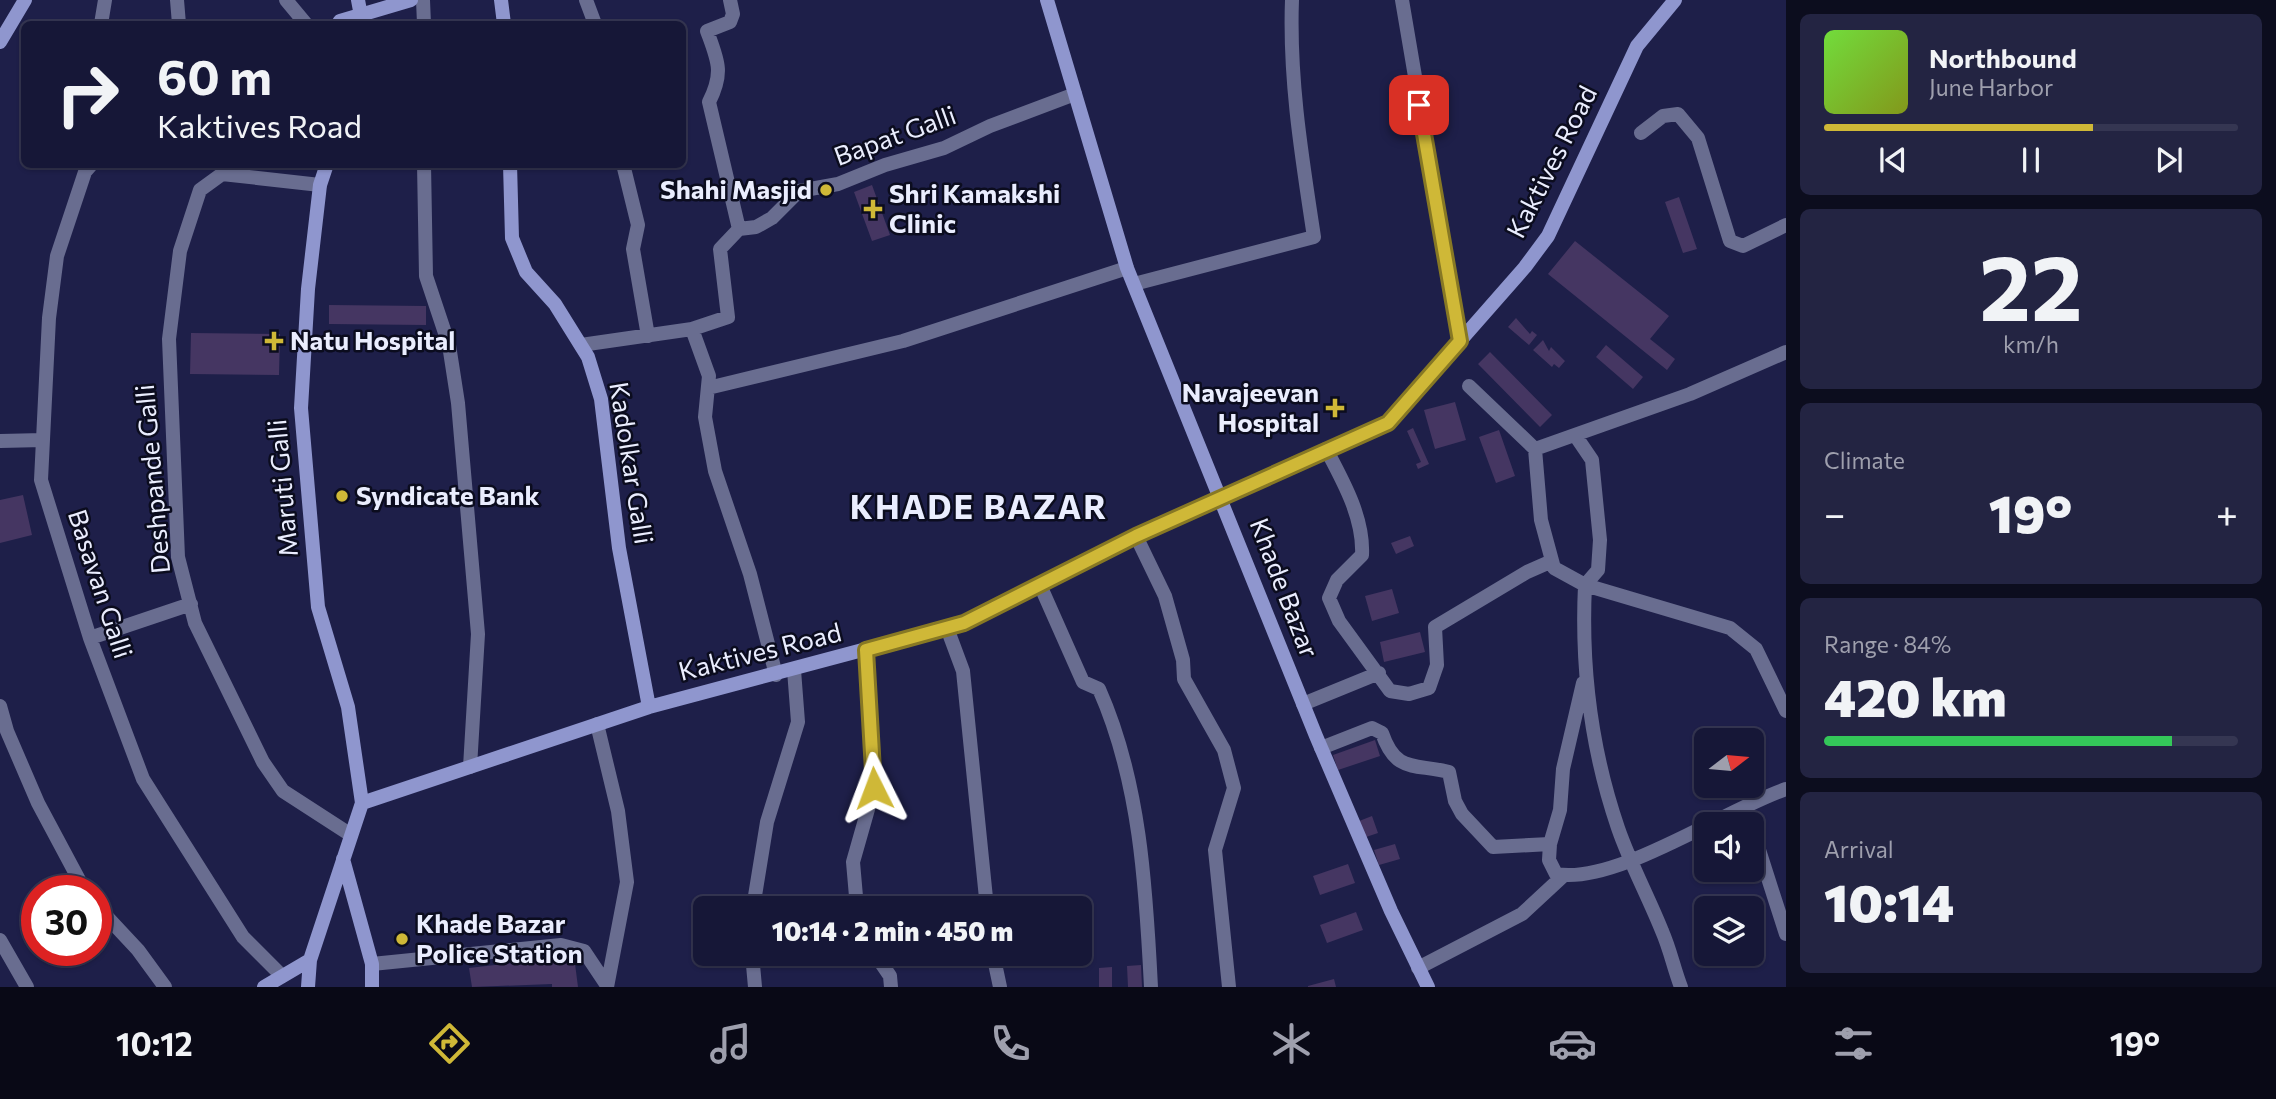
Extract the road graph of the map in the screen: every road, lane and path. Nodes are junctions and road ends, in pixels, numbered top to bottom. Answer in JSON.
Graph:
{"nodes":[{"id":1,"x":24,"y":0,"type":"edge"},
{"id":2,"x":105,"y":0,"type":"edge"},
{"id":3,"x":177,"y":0,"type":"edge"},
{"id":4,"x":286,"y":0,"type":"edge"},
{"id":5,"x":358,"y":0,"type":"edge"},
{"id":6,"x":411,"y":0,"type":"edge"},
{"id":7,"x":423,"y":0,"type":"edge"},
{"id":8,"x":501,"y":0,"type":"edge"},
{"id":9,"x":586,"y":0,"type":"edge"},
{"id":10,"x":730,"y":0,"type":"edge"},
{"id":11,"x":1047,"y":0,"type":"edge"},
{"id":12,"x":1292,"y":0,"type":"edge"},
{"id":13,"x":1402,"y":0,"type":"edge"},
{"id":14,"x":1675,"y":0,"type":"edge"},
{"id":15,"x":361,"y":16,"type":"junction"},
{"id":16,"x":102,"y":21,"type":"edge"},
{"id":17,"x":179,"y":21,"type":"edge"},
{"id":18,"x":304,"y":21,"type":"edge"},
{"id":19,"x":340,"y":21,"type":"edge"},
{"id":20,"x":424,"y":21,"type":"edge"},
{"id":21,"x":504,"y":21,"type":"edge"},
{"id":22,"x":595,"y":21,"type":"edge"},
{"id":23,"x":0,"y":42,"type":"edge"},
{"id":24,"x":1075,"y":94,"type":"junction"},
{"id":25,"x":1641,"y":134,"type":"dead end"},
{"id":26,"x":88,"y":168,"type":"edge"},
{"id":27,"x":326,"y":168,"type":"edge"},
{"id":28,"x":424,"y":168,"type":"edge"},
{"id":29,"x":510,"y":168,"type":"edge"},
{"id":30,"x":624,"y":168,"type":"edge"},
{"id":31,"x":220,"y":169,"type":"edge"},
{"id":32,"x":320,"y":185,"type":"junction"},
{"id":33,"x":1786,"y":225,"type":"edge"},
{"id":34,"x":739,"y":229,"type":"junction"},
{"id":35,"x":1127,"y":268,"type":"junction"},
{"id":36,"x":1134,"y":284,"type":"junction"},
{"id":37,"x":692,"y":329,"type":"junction"},
{"id":38,"x":648,"y":336,"type":"junction"},
{"id":39,"x":1460,"y":341,"type":"junction"},
{"id":40,"x":581,"y":345,"type":"junction"},
{"id":41,"x":1786,"y":352,"type":"edge"},
{"id":42,"x":1469,"y":386,"type":"dead end"},
{"id":43,"x":708,"y":388,"type":"junction"},
{"id":44,"x":1575,"y":435,"type":"junction"},
{"id":45,"x":43,"y":440,"type":"junction"},
{"id":46,"x":0,"y":441,"type":"edge"},
{"id":47,"x":1326,"y":449,"type":"junction"},
{"id":48,"x":1535,"y":449,"type":"junction"},
{"id":49,"x":1222,"y":499,"type":"junction"},
{"id":50,"x":1136,"y":536,"type":"junction"},
{"id":51,"x":1552,"y":561,"type":"junction"},
{"id":52,"x":1040,"y":585,"type":"junction"},
{"id":53,"x":1585,"y":585,"type":"junction"},
{"id":54,"x":191,"y":604,"type":"junction"},
{"id":55,"x":947,"y":628,"type":"junction"},
{"id":56,"x":90,"y":638,"type":"junction"},
{"id":57,"x":866,"y":650,"type":"junction"},
{"id":58,"x":793,"y":670,"type":"junction"},
{"id":59,"x":1379,"y":673,"type":"junction"},
{"id":60,"x":776,"y":675,"type":"junction"},
{"id":61,"x":1585,"y":676,"type":"junction"},
{"id":62,"x":1303,"y":704,"type":"junction"},
{"id":63,"x":0,"y":706,"type":"edge"},
{"id":64,"x":649,"y":707,"type":"junction"},
{"id":65,"x":1786,"y":711,"type":"edge"},
{"id":66,"x":597,"y":724,"type":"junction"},
{"id":67,"x":1321,"y":748,"type":"junction"},
{"id":68,"x":470,"y":766,"type":"junction"},
{"id":69,"x":1786,"y":789,"type":"edge"},
{"id":70,"x":362,"y":803,"type":"junction"},
{"id":71,"x":1745,"y":805,"type":"junction"},
{"id":72,"x":1747,"y":812,"type":"edge"},
{"id":73,"x":351,"y":835,"type":"junction"},
{"id":74,"x":1550,"y":844,"type":"junction"},
{"id":75,"x":343,"y":859,"type":"junction"},
{"id":76,"x":1631,"y":862,"type":"junction"},
{"id":77,"x":1764,"y":866,"type":"edge"},
{"id":78,"x":76,"y":875,"type":"edge"},
{"id":79,"x":1563,"y":876,"type":"junction"},
{"id":80,"x":755,"y":896,"type":"edge"},
{"id":81,"x":856,"y":896,"type":"edge"},
{"id":82,"x":986,"y":896,"type":"edge"},
{"id":83,"x":112,"y":922,"type":"edge"},
{"id":84,"x":1786,"y":934,"type":"edge"},
{"id":85,"x":0,"y":940,"type":"edge"},
{"id":86,"x":310,"y":960,"type":"junction"},
{"id":87,"x":372,"y":964,"type":"junction"},
{"id":88,"x":753,"y":966,"type":"edge"},
{"id":89,"x":883,"y":966,"type":"edge"},
{"id":90,"x":996,"y":966,"type":"edge"},
{"id":91,"x":1418,"y":968,"type":"junction"},
{"id":92,"x":282,"y":976,"type":"junction"},
{"id":93,"x":607,"y":986,"type":"edge"},
{"id":94,"x":27,"y":987,"type":"edge"},
{"id":95,"x":164,"y":987,"type":"edge"},
{"id":96,"x":264,"y":987,"type":"edge"},
{"id":97,"x":308,"y":987,"type":"edge"},
{"id":98,"x":372,"y":987,"type":"edge"},
{"id":99,"x":755,"y":987,"type":"edge"},
{"id":100,"x":891,"y":987,"type":"edge"},
{"id":101,"x":1000,"y":987,"type":"edge"},
{"id":102,"x":1151,"y":987,"type":"edge"},
{"id":103,"x":1229,"y":987,"type":"edge"},
{"id":104,"x":1428,"y":987,"type":"edge"},
{"id":105,"x":1681,"y":987,"type":"edge"}],
"edges":[{"from":1,"to":23,"type":"main road"},
{"from":2,"to":16,"type":"street"},
{"from":3,"to":17,"type":"street"},
{"from":4,"to":18,"type":"street"},
{"from":5,"to":15,"type":"main road"},
{"from":6,"to":15,"type":"main road"},
{"from":7,"to":20,"type":"street"},
{"from":8,"to":21,"type":"main road"},
{"from":9,"to":22,"type":"street"},
{"from":10,"to":34,"type":"street"},
{"from":11,"to":24,"type":"main road","name":"Khade Bazar"},
{"from":12,"to":36,"type":"street"},
{"from":13,"to":39,"type":"street"},
{"from":14,"to":39,"type":"main road","name":"Kaktives Road"},
{"from":15,"to":19,"type":"main road"},
{"from":24,"to":34,"type":"street","name":"Bapat Galli"},
{"from":24,"to":35,"type":"main road","name":"Khade Bazar"},
{"from":25,"to":33,"type":"street"},
{"from":26,"to":45,"type":"street","name":"Basavan Galli"},
{"from":27,"to":32,"type":"main road","name":"Maruti Galli"},
{"from":28,"to":68,"type":"street"},
{"from":29,"to":40,"type":"main road","name":"Kadolkar Galli"},
{"from":30,"to":38,"type":"street"},
{"from":31,"to":32,"type":"street","name":"Deshpande Galli"},
{"from":31,"to":54,"type":"street","name":"Deshpande Galli"},
{"from":32,"to":70,"type":"main road","name":"Maruti Galli"},
{"from":34,"to":37,"type":"street"},
{"from":35,"to":36,"type":"main road","name":"Khade Bazar"},
{"from":35,"to":43,"type":"street"},
{"from":36,"to":49,"type":"main road","name":"Khade Bazar"},
{"from":37,"to":38,"type":"street"},
{"from":37,"to":43,"type":"street"},
{"from":38,"to":40,"type":"street"},
{"from":39,"to":47,"type":"main road","name":"Kaktives Road"},
{"from":40,"to":64,"type":"main road","name":"Kadolkar Galli"},
{"from":41,"to":44,"type":"street"},
{"from":42,"to":48,"type":"street"},
{"from":43,"to":60,"type":"street"},
{"from":44,"to":48,"type":"street"},
{"from":44,"to":53,"type":"street"},
{"from":45,"to":46,"type":"street"},
{"from":45,"to":56,"type":"street","name":"Basavan Galli"},
{"from":47,"to":49,"type":"main road","name":"Kaktives Road"},
{"from":47,"to":59,"type":"street"},
{"from":48,"to":51,"type":"street"},
{"from":49,"to":50,"type":"main road","name":"Kaktives Road"},
{"from":49,"to":62,"type":"main road","name":"Khade Bazar"},
{"from":50,"to":52,"type":"main road","name":"Kaktives Road"},
{"from":50,"to":103,"type":"street"},
{"from":51,"to":53,"type":"street"},
{"from":51,"to":59,"type":"street"},
{"from":52,"to":55,"type":"main road","name":"Kaktives Road"},
{"from":52,"to":102,"type":"street"},
{"from":53,"to":61,"type":"street"},
{"from":53,"to":65,"type":"street"},
{"from":54,"to":56,"type":"street"},
{"from":54,"to":73,"type":"street","name":"Deshpande Galli"},
{"from":55,"to":57,"type":"main road","name":"Kaktives Road"},
{"from":55,"to":82,"type":"street"},
{"from":56,"to":92,"type":"street","name":"Basavan Galli"},
{"from":57,"to":58,"type":"main road","name":"Kaktives Road"},
{"from":57,"to":81,"type":"street"},
{"from":58,"to":60,"type":"main road","name":"Kaktives Road"},
{"from":58,"to":80,"type":"street"},
{"from":59,"to":62,"type":"street"},
{"from":60,"to":64,"type":"main road","name":"Kaktives Road"},
{"from":61,"to":74,"type":"street"},
{"from":61,"to":76,"type":"street"},
{"from":62,"to":67,"type":"main road","name":"Khade Bazar"},
{"from":63,"to":78,"type":"street"},
{"from":64,"to":66,"type":"main road","name":"Kaktives Road"},
{"from":66,"to":68,"type":"main road","name":"Kaktives Road"},
{"from":66,"to":93,"type":"street"},
{"from":67,"to":74,"type":"street"},
{"from":67,"to":91,"type":"main road","name":"Khade Bazar"},
{"from":68,"to":70,"type":"main road","name":"Kaktives Road"},
{"from":69,"to":71,"type":"street"},
{"from":70,"to":73,"type":"main road"},
{"from":71,"to":72,"type":"street"},
{"from":71,"to":76,"type":"street"},
{"from":73,"to":75,"type":"main road"},
{"from":74,"to":79,"type":"street"},
{"from":75,"to":86,"type":"main road"},
{"from":75,"to":87,"type":"main road"},
{"from":76,"to":79,"type":"street"},
{"from":76,"to":105,"type":"street"},
{"from":77,"to":84,"type":"street"},
{"from":79,"to":91,"type":"street"},
{"from":83,"to":95,"type":"street"},
{"from":85,"to":94,"type":"street"},
{"from":86,"to":92,"type":"main road"},
{"from":86,"to":97,"type":"main road"},
{"from":87,"to":93,"type":"street"},
{"from":87,"to":98,"type":"main road"},
{"from":88,"to":99,"type":"street"},
{"from":89,"to":100,"type":"street"},
{"from":90,"to":101,"type":"street"},
{"from":91,"to":104,"type":"main road","name":"Khade Bazar"},
{"from":92,"to":96,"type":"main road"}]}
